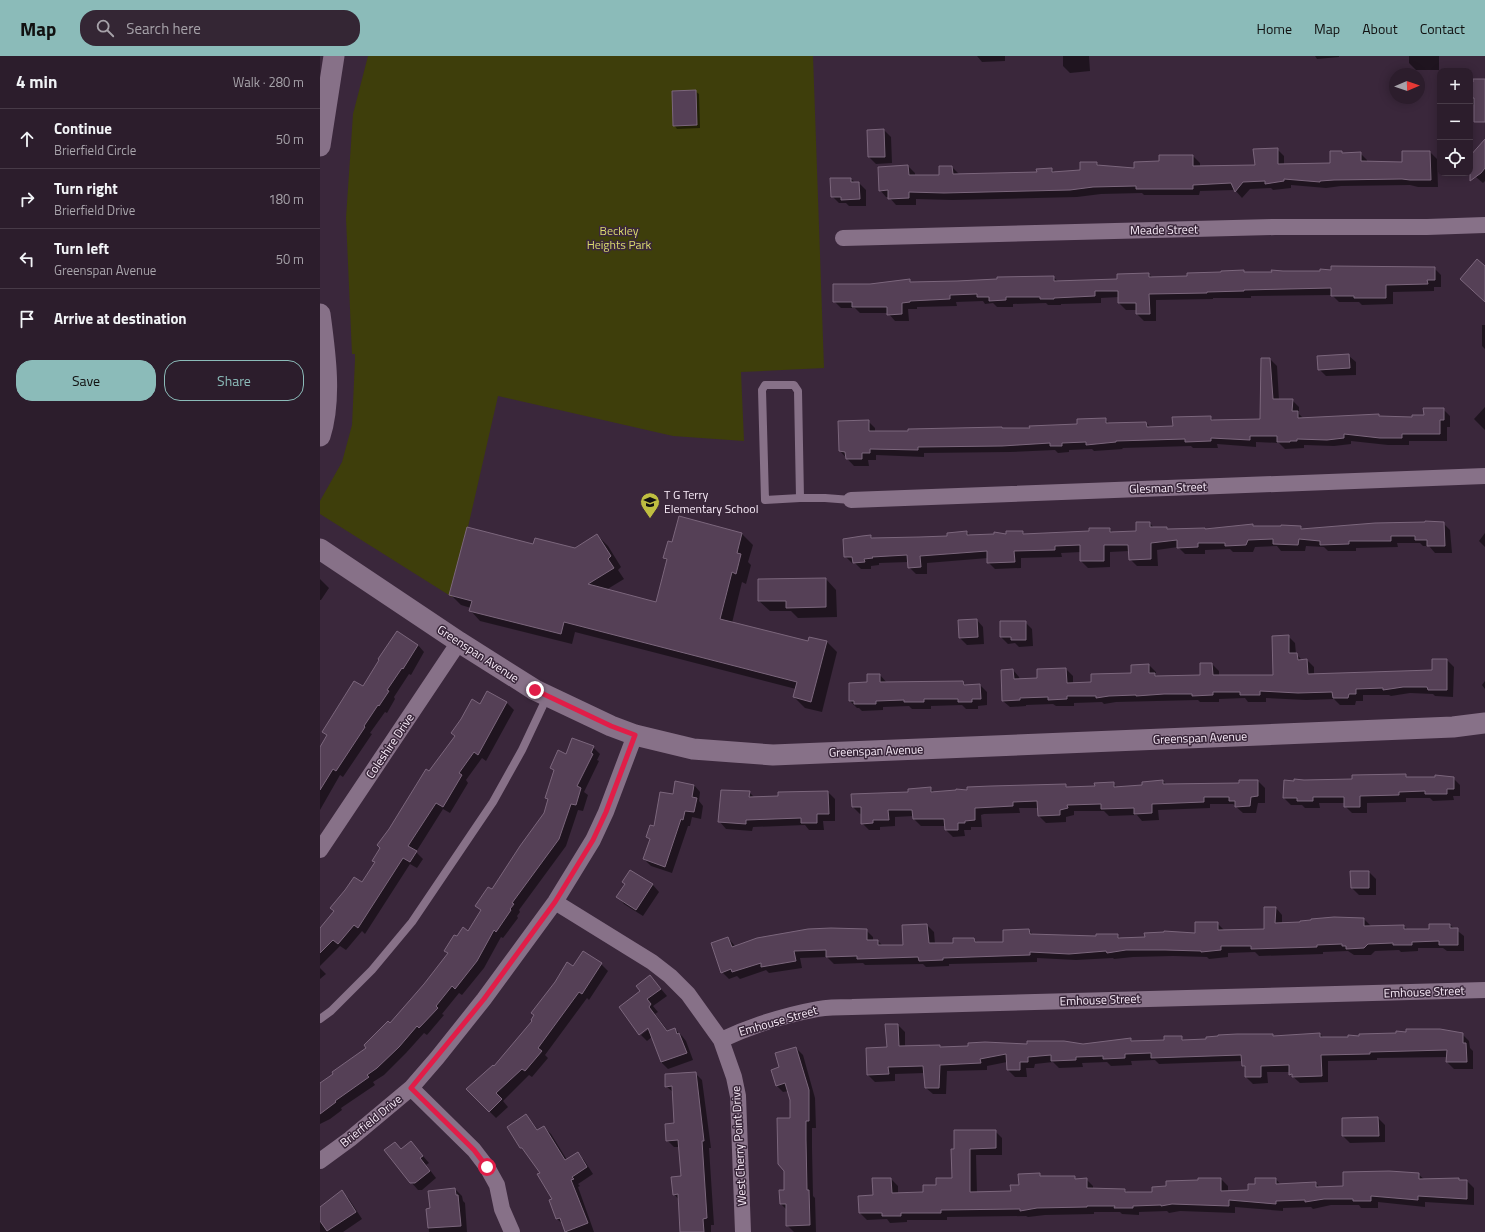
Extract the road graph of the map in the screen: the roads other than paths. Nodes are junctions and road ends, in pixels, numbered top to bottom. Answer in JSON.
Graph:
{"nodes":[{"id":1,"x":334,"y":56,"type":"edge"},
{"id":2,"x":320,"y":146,"type":"edge"},
{"id":3,"x":1485,"y":225,"type":"edge"},
{"id":4,"x":843,"y":238,"type":"dead end"},
{"id":5,"x":320,"y":314,"type":"edge"},
{"id":6,"x":320,"y":436,"type":"edge"},
{"id":7,"x":1485,"y":476,"type":"edge"},
{"id":8,"x":800,"y":498,"type":"junction"},
{"id":9,"x":851,"y":500,"type":"joint"},
{"id":10,"x":320,"y":549,"type":"edge"},
{"id":11,"x":459,"y":642,"type":"junction"},
{"id":12,"x":547,"y":696,"type":"junction"},
{"id":13,"x":1485,"y":723,"type":"edge"},
{"id":14,"x":635,"y":735,"type":"junction"},
{"id":15,"x":320,"y":850,"type":"edge"},
{"id":16,"x":555,"y":902,"type":"junction"},
{"id":17,"x":1485,"y":990,"type":"edge"},
{"id":18,"x":320,"y":1019,"type":"edge"},
{"id":19,"x":721,"y":1040,"type":"junction"},
{"id":20,"x":411,"y":1088,"type":"junction"},
{"id":21,"x":320,"y":1161,"type":"edge"},
{"id":22,"x":496,"y":1232,"type":"edge"},
{"id":23,"x":512,"y":1232,"type":"edge"},
{"id":24,"x":743,"y":1232,"type":"edge"}],
"edges":[{"from":1,"to":2,"type":"street"},
{"from":3,"to":4,"type":"street","name":"Meade Street"},
{"from":5,"to":6,"type":"street"},
{"from":7,"to":9,"type":"street","name":"Glesman Street"},
{"from":8,"to":8,"type":"lane"},
{"from":8,"to":9,"type":"lane"},
{"from":10,"to":11,"type":"street","name":"Greenspan Avenue"},
{"from":11,"to":12,"type":"street","name":"Greenspan Avenue"},
{"from":11,"to":15,"type":"street","name":"Coleshire Drive"},
{"from":12,"to":14,"type":"street","name":"Greenspan Avenue"},
{"from":12,"to":18,"type":"lane"},
{"from":13,"to":14,"type":"street","name":"Greenspan Avenue"},
{"from":14,"to":16,"type":"street","name":"Brierfield Drive"},
{"from":16,"to":19,"type":"street","name":"West Cherry Point Drive"},
{"from":16,"to":20,"type":"street","name":"Brierfield Drive"},
{"from":17,"to":19,"type":"street","name":"Emhouse Street"},
{"from":19,"to":24,"type":"street","name":"West Cherry Point Drive"},
{"from":20,"to":21,"type":"street","name":"Brierfield Drive"},
{"from":20,"to":23,"type":"street"},
{"from":22,"to":23,"type":"street"}]}
